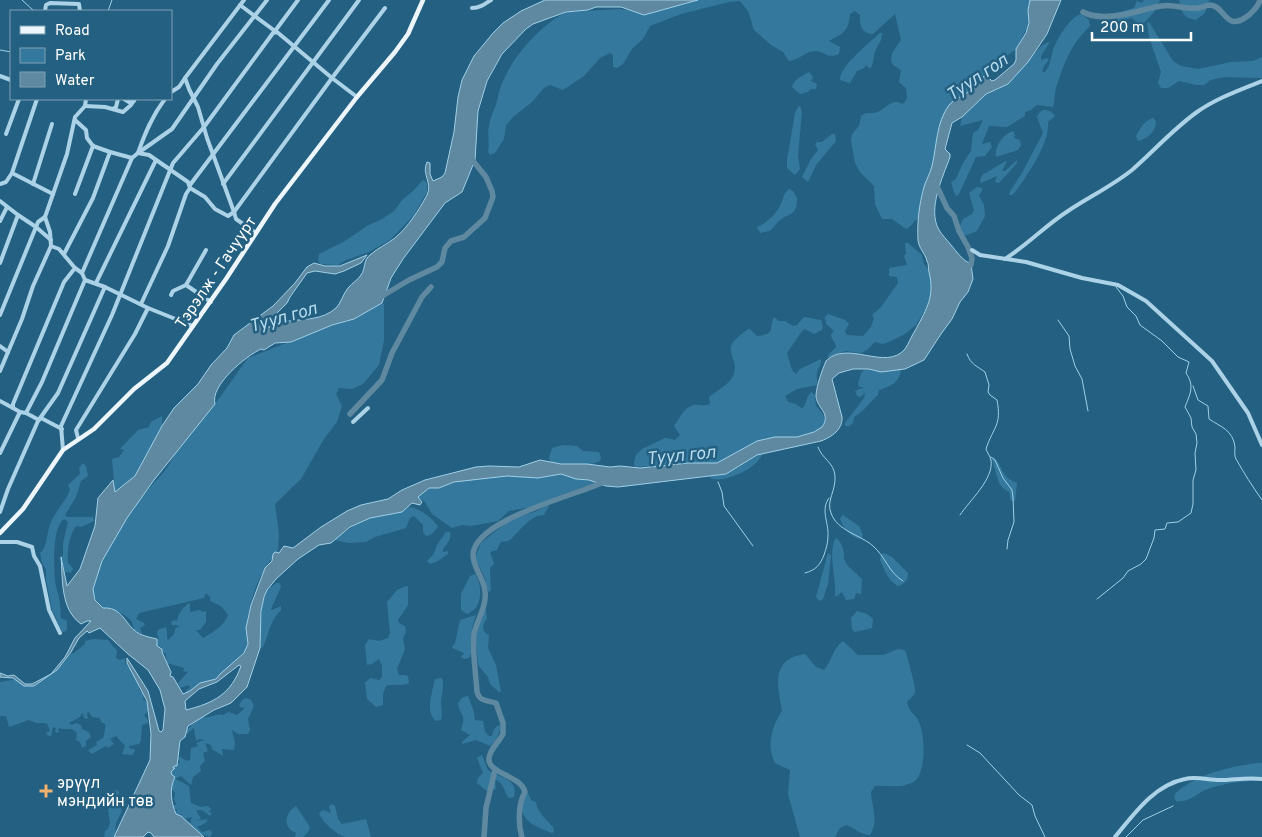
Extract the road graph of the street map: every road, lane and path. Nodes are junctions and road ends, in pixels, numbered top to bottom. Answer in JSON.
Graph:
{"nodes":[{"id":1,"x":244,"y":0,"type":"edge"},
{"id":2,"x":267,"y":0,"type":"edge"},
{"id":3,"x":298,"y":0,"type":"edge"},
{"id":4,"x":329,"y":0,"type":"edge"},
{"id":5,"x":359,"y":0,"type":"edge"},
{"id":6,"x":423,"y":0,"type":"edge"},
{"id":7,"x":491,"y":0,"type":"edge"},
{"id":8,"x":81,"y":2,"type":"edge"},
{"id":9,"x":240,"y":5,"type":"junction"},
{"id":10,"x":385,"y":8,"type":"dead end"},
{"id":11,"x":472,"y":8,"type":"dead end"},
{"id":12,"x":45,"y":10,"type":"edge"},
{"id":13,"x":254,"y":17,"type":"junction"},
{"id":14,"x":275,"y":32,"type":"junction"},
{"id":15,"x":294,"y":45,"type":"junction"},
{"id":16,"x":313,"y":62,"type":"junction"},
{"id":17,"x":186,"y":78,"type":"junction"},
{"id":18,"x":332,"y":78,"type":"junction"},
{"id":19,"x":1262,"y":81,"type":"edge"},
{"id":20,"x":172,"y":92,"type":"edge"},
{"id":21,"x":357,"y":97,"type":"junction"},
{"id":22,"x":194,"y":99,"type":"junction"},
{"id":23,"x":19,"y":100,"type":"edge"},
{"id":24,"x":37,"y":100,"type":"edge"},
{"id":25,"x":118,"y":100,"type":"edge"},
{"id":26,"x":134,"y":100,"type":"edge"},
{"id":27,"x":163,"y":100,"type":"edge"},
{"id":28,"x":87,"y":102,"type":"edge"},
{"id":29,"x":113,"y":109,"type":"junction"},
{"id":30,"x":75,"y":120,"type":"junction"},
{"id":31,"x":52,"y":124,"type":"dead end"},
{"id":32,"x":204,"y":127,"type":"junction"},
{"id":33,"x":6,"y":134,"type":"dead end"},
{"id":34,"x":93,"y":146,"type":"junction"},
{"id":35,"x":110,"y":152,"type":"junction"},
{"id":36,"x":138,"y":153,"type":"junction"},
{"id":37,"x":212,"y":153,"type":"junction"},
{"id":38,"x":132,"y":158,"type":"junction"},
{"id":39,"x":156,"y":160,"type":"junction"},
{"id":40,"x":170,"y":170,"type":"junction"},
{"id":41,"x":12,"y":172,"type":"junction"},
{"id":42,"x":0,"y":184,"type":"edge"},
{"id":43,"x":33,"y":184,"type":"junction"},
{"id":44,"x":223,"y":184,"type":"junction"},
{"id":45,"x":190,"y":187,"type":"junction"},
{"id":46,"x":53,"y":194,"type":"junction"},
{"id":47,"x":75,"y":194,"type":"dead end"},
{"id":48,"x":0,"y":201,"type":"edge"},
{"id":49,"x":7,"y":207,"type":"junction"},
{"id":50,"x":234,"y":212,"type":"junction"},
{"id":51,"x":18,"y":215,"type":"junction"},
{"id":52,"x":45,"y":217,"type":"junction"},
{"id":53,"x":0,"y":221,"type":"edge"},
{"id":54,"x":36,"y":227,"type":"junction"},
{"id":55,"x":256,"y":233,"type":"junction"},
{"id":56,"x":51,"y":240,"type":"junction"},
{"id":57,"x":52,"y":246,"type":"junction"},
{"id":58,"x":206,"y":250,"type":"dead end"},
{"id":59,"x":972,"y":250,"type":"dead end"},
{"id":60,"x":64,"y":254,"type":"junction"},
{"id":61,"x":1004,"y":260,"type":"junction"},
{"id":62,"x":0,"y":263,"type":"edge"},
{"id":63,"x":75,"y":268,"type":"junction"},
{"id":64,"x":82,"y":273,"type":"junction"},
{"id":65,"x":85,"y":280,"type":"junction"},
{"id":66,"x":96,"y":284,"type":"junction"},
{"id":67,"x":186,"y":285,"type":"junction"},
{"id":68,"x":105,"y":287,"type":"junction"},
{"id":69,"x":120,"y":294,"type":"junction"},
{"id":70,"x":171,"y":295,"type":"dead end"},
{"id":71,"x":211,"y":302,"type":"junction"},
{"id":72,"x":141,"y":304,"type":"junction"},
{"id":73,"x":148,"y":308,"type":"junction"},
{"id":74,"x":0,"y":315,"type":"edge"},
{"id":75,"x":193,"y":326,"type":"junction"},
{"id":76,"x":0,"y":346,"type":"edge"},
{"id":77,"x":8,"y":352,"type":"junction"},
{"id":78,"x":0,"y":371,"type":"edge"},
{"id":79,"x":0,"y":401,"type":"edge"},
{"id":80,"x":13,"y":408,"type":"junction"},
{"id":81,"x":368,"y":408,"type":"dead end"},
{"id":82,"x":20,"y":412,"type":"junction"},
{"id":83,"x":26,"y":413,"type":"junction"},
{"id":84,"x":40,"y":419,"type":"junction"},
{"id":85,"x":353,"y":422,"type":"dead end"},
{"id":86,"x":62,"y":429,"type":"junction"},
{"id":87,"x":78,"y":438,"type":"junction"},
{"id":88,"x":1262,"y":444,"type":"edge"},
{"id":89,"x":64,"y":450,"type":"junction"},
{"id":90,"x":0,"y":453,"type":"edge"},
{"id":91,"x":0,"y":512,"type":"edge"},
{"id":92,"x":0,"y":533,"type":"edge"},
{"id":93,"x":0,"y":542,"type":"edge"},
{"id":94,"x":60,"y":633,"type":"dead end"},
{"id":95,"x":1262,"y":779,"type":"edge"},
{"id":96,"x":1115,"y":837,"type":"edge"}],
"edges":[{"from":1,"to":9,"type":"street"},
{"from":2,"to":13,"type":"street"},
{"from":3,"to":14,"type":"street"},
{"from":4,"to":15,"type":"street"},
{"from":5,"to":16,"type":"street"},
{"from":6,"to":21,"type":"main road","name":"Тэрэлж - Гачуурт"},
{"from":7,"to":11,"type":"street"},
{"from":8,"to":12,"type":"street"},
{"from":9,"to":13,"type":"street"},
{"from":9,"to":17,"type":"street"},
{"from":10,"to":18,"type":"street"},
{"from":13,"to":14,"type":"street"},
{"from":13,"to":22,"type":"street"},
{"from":14,"to":15,"type":"street"},
{"from":14,"to":32,"type":"street"},
{"from":15,"to":16,"type":"street"},
{"from":15,"to":37,"type":"street"},
{"from":16,"to":18,"type":"street"},
{"from":16,"to":44,"type":"street"},
{"from":17,"to":20,"type":"street"},
{"from":17,"to":22,"type":"street"},
{"from":18,"to":21,"type":"street"},
{"from":18,"to":50,"type":"street"},
{"from":19,"to":61,"type":"street"},
{"from":21,"to":55,"type":"main road","name":"Тэрэлж - Гачуурт"},
{"from":22,"to":32,"type":"street"},
{"from":22,"to":36,"type":"street"},
{"from":23,"to":33,"type":"street"},
{"from":24,"to":41,"type":"street"},
{"from":25,"to":29,"type":"street"},
{"from":26,"to":29,"type":"street"},
{"from":27,"to":36,"type":"street"},
{"from":28,"to":29,"type":"street"},
{"from":28,"to":30,"type":"street"},
{"from":30,"to":34,"type":"street"},
{"from":30,"to":46,"type":"street"},
{"from":31,"to":43,"type":"street"},
{"from":32,"to":37,"type":"street"},
{"from":32,"to":40,"type":"street"},
{"from":34,"to":35,"type":"street"},
{"from":34,"to":47,"type":"street"},
{"from":35,"to":38,"type":"street"},
{"from":35,"to":60,"type":"street"},
{"from":36,"to":38,"type":"street"},
{"from":36,"to":39,"type":"street"},
{"from":37,"to":44,"type":"street"},
{"from":37,"to":45,"type":"street"},
{"from":38,"to":64,"type":"street"},
{"from":39,"to":40,"type":"street"},
{"from":39,"to":66,"type":"street"},
{"from":40,"to":45,"type":"street"},
{"from":40,"to":69,"type":"street"},
{"from":41,"to":42,"type":"street"},
{"from":41,"to":43,"type":"street"},
{"from":43,"to":46,"type":"street"},
{"from":44,"to":50,"type":"street"},
{"from":45,"to":50,"type":"street"},
{"from":45,"to":72,"type":"street"},
{"from":46,"to":52,"type":"street"},
{"from":48,"to":49,"type":"street"},
{"from":49,"to":51,"type":"street"},
{"from":49,"to":53,"type":"street"},
{"from":50,"to":55,"type":"street"},
{"from":51,"to":54,"type":"street"},
{"from":51,"to":62,"type":"street"},
{"from":52,"to":54,"type":"street"},
{"from":52,"to":56,"type":"street"},
{"from":54,"to":56,"type":"street"},
{"from":54,"to":74,"type":"street"},
{"from":55,"to":71,"type":"main road","name":"Тэрэлж - Гачуурт"},
{"from":56,"to":57,"type":"street"},
{"from":57,"to":60,"type":"street"},
{"from":57,"to":77,"type":"street"},
{"from":58,"to":67,"type":"street"},
{"from":59,"to":61,"type":"street"},
{"from":60,"to":63,"type":"street"},
{"from":61,"to":88,"type":"street"},
{"from":63,"to":64,"type":"street"},
{"from":63,"to":80,"type":"street"},
{"from":64,"to":65,"type":"street"},
{"from":65,"to":66,"type":"street"},
{"from":65,"to":83,"type":"street"},
{"from":66,"to":68,"type":"street"},
{"from":67,"to":70,"type":"street"},
{"from":67,"to":71,"type":"street"},
{"from":68,"to":69,"type":"street"},
{"from":68,"to":84,"type":"street"},
{"from":69,"to":72,"type":"street"},
{"from":69,"to":86,"type":"street"},
{"from":71,"to":75,"type":"main road","name":"Тэрэлж - Гачуурт"},
{"from":72,"to":73,"type":"street"},
{"from":73,"to":75,"type":"street"},
{"from":73,"to":87,"type":"street"},
{"from":75,"to":87,"type":"main road","name":"Тэрэлж - Гачуурт"},
{"from":76,"to":77,"type":"street"},
{"from":77,"to":78,"type":"street"},
{"from":79,"to":80,"type":"street"},
{"from":80,"to":82,"type":"street"},
{"from":81,"to":85,"type":"street"},
{"from":82,"to":83,"type":"street"},
{"from":82,"to":90,"type":"street"},
{"from":83,"to":84,"type":"street"},
{"from":84,"to":86,"type":"street"},
{"from":84,"to":91,"type":"street"},
{"from":86,"to":89,"type":"street"},
{"from":87,"to":89,"type":"main road","name":"Тэрэлж - Гачуурт"},
{"from":89,"to":92,"type":"main road","name":"Тэрэлж - Гачуурт"},
{"from":93,"to":94,"type":"street"},
{"from":95,"to":96,"type":"street"}]}
